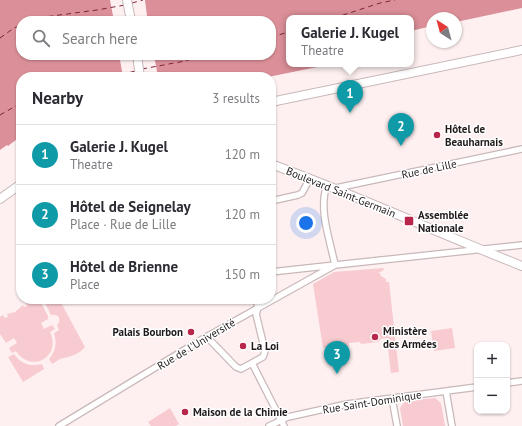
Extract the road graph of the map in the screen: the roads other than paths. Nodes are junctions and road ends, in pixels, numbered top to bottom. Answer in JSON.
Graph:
{"nodes":[{"id":1,"x":127,"y":0,"type":"edge"},
{"id":2,"x":130,"y":16,"type":"edge"},
{"id":3,"x":522,"y":50,"type":"edge"},
{"id":4,"x":138,"y":60,"type":"edge"},
{"id":5,"x":139,"y":72,"type":"edge"},
{"id":6,"x":276,"y":101,"type":"edge"},
{"id":7,"x":522,"y":149,"type":"edge"},
{"id":8,"x":276,"y":166,"type":"edge"},
{"id":9,"x":310,"y":178,"type":"junction"},
{"id":10,"x":327,"y":185,"type":"junction"},
{"id":11,"x":16,"y":188,"type":"edge"},
{"id":12,"x":336,"y":188,"type":"junction"},
{"id":13,"x":0,"y":199,"type":"edge"},
{"id":14,"x":276,"y":200,"type":"edge"},
{"id":15,"x":522,"y":245,"type":"edge"},
{"id":16,"x":480,"y":250,"type":"junction"},
{"id":17,"x":335,"y":265,"type":"junction"},
{"id":18,"x":522,"y":266,"type":"edge"},
{"id":19,"x":276,"y":271,"type":"edge"},
{"id":20,"x":276,"y":298,"type":"edge"},
{"id":21,"x":257,"y":304,"type":"edge"},
{"id":22,"x":265,"y":304,"type":"edge"},
{"id":23,"x":258,"y":308,"type":"junction"},
{"id":24,"x":207,"y":337,"type":"junction"},
{"id":25,"x":252,"y":363,"type":"junction"},
{"id":26,"x":522,"y":381,"type":"edge"},
{"id":27,"x":510,"y":383,"type":"edge"},
{"id":28,"x":474,"y":387,"type":"edge"},
{"id":29,"x":446,"y":391,"type":"junction"},
{"id":30,"x":392,"y":398,"type":"junction"},
{"id":31,"x":282,"y":420,"type":"junction"},
{"id":32,"x":59,"y":426,"type":"edge"},
{"id":33,"x":269,"y":426,"type":"edge"},
{"id":34,"x":284,"y":426,"type":"edge"},
{"id":35,"x":397,"y":426,"type":"edge"},
{"id":36,"x":452,"y":426,"type":"edge"}],
"edges":[{"from":1,"to":2,"type":"main road"},
{"from":3,"to":6,"type":"main road"},
{"from":4,"to":5,"type":"main road"},
{"from":7,"to":12,"type":"street","name":"Rue de Lille"},
{"from":8,"to":9,"type":"main road","name":"Boulevard Saint-Germain"},
{"from":9,"to":10,"type":"main road","name":"Boulevard Saint-Germain"},
{"from":9,"to":14,"type":"street"},
{"from":10,"to":12,"type":"main road","name":"Boulevard Saint-Germain"},
{"from":10,"to":17,"type":"street"},
{"from":11,"to":13,"type":"main road"},
{"from":12,"to":16,"type":"main road","name":"Boulevard Saint-Germain"},
{"from":15,"to":16,"type":"street","name":"Rue de l'Université"},
{"from":16,"to":17,"type":"street","name":"Rue de l'Université"},
{"from":16,"to":18,"type":"main road","name":"Boulevard Saint-Germain"},
{"from":17,"to":19,"type":"street","name":"Rue de l'Université"},
{"from":17,"to":20,"type":"street","name":"Rue de l'Université"},
{"from":21,"to":23,"type":"street"},
{"from":22,"to":23,"type":"street","name":"Rue de l'Université"},
{"from":23,"to":24,"type":"street","name":"Rue de l'Université"},
{"from":23,"to":25,"type":"street"},
{"from":24,"to":25,"type":"street"},
{"from":24,"to":32,"type":"street","name":"Rue de l'Université"},
{"from":25,"to":31,"type":"street"},
{"from":26,"to":27,"type":"street"},
{"from":28,"to":29,"type":"street","name":"Rue Saint-Dominique"},
{"from":29,"to":30,"type":"street","name":"Rue Saint-Dominique"},
{"from":29,"to":36,"type":"street"},
{"from":30,"to":31,"type":"street","name":"Rue Saint-Dominique"},
{"from":30,"to":35,"type":"street"},
{"from":31,"to":33,"type":"street","name":"Rue Saint-Dominique"},
{"from":31,"to":34,"type":"street"}]}
